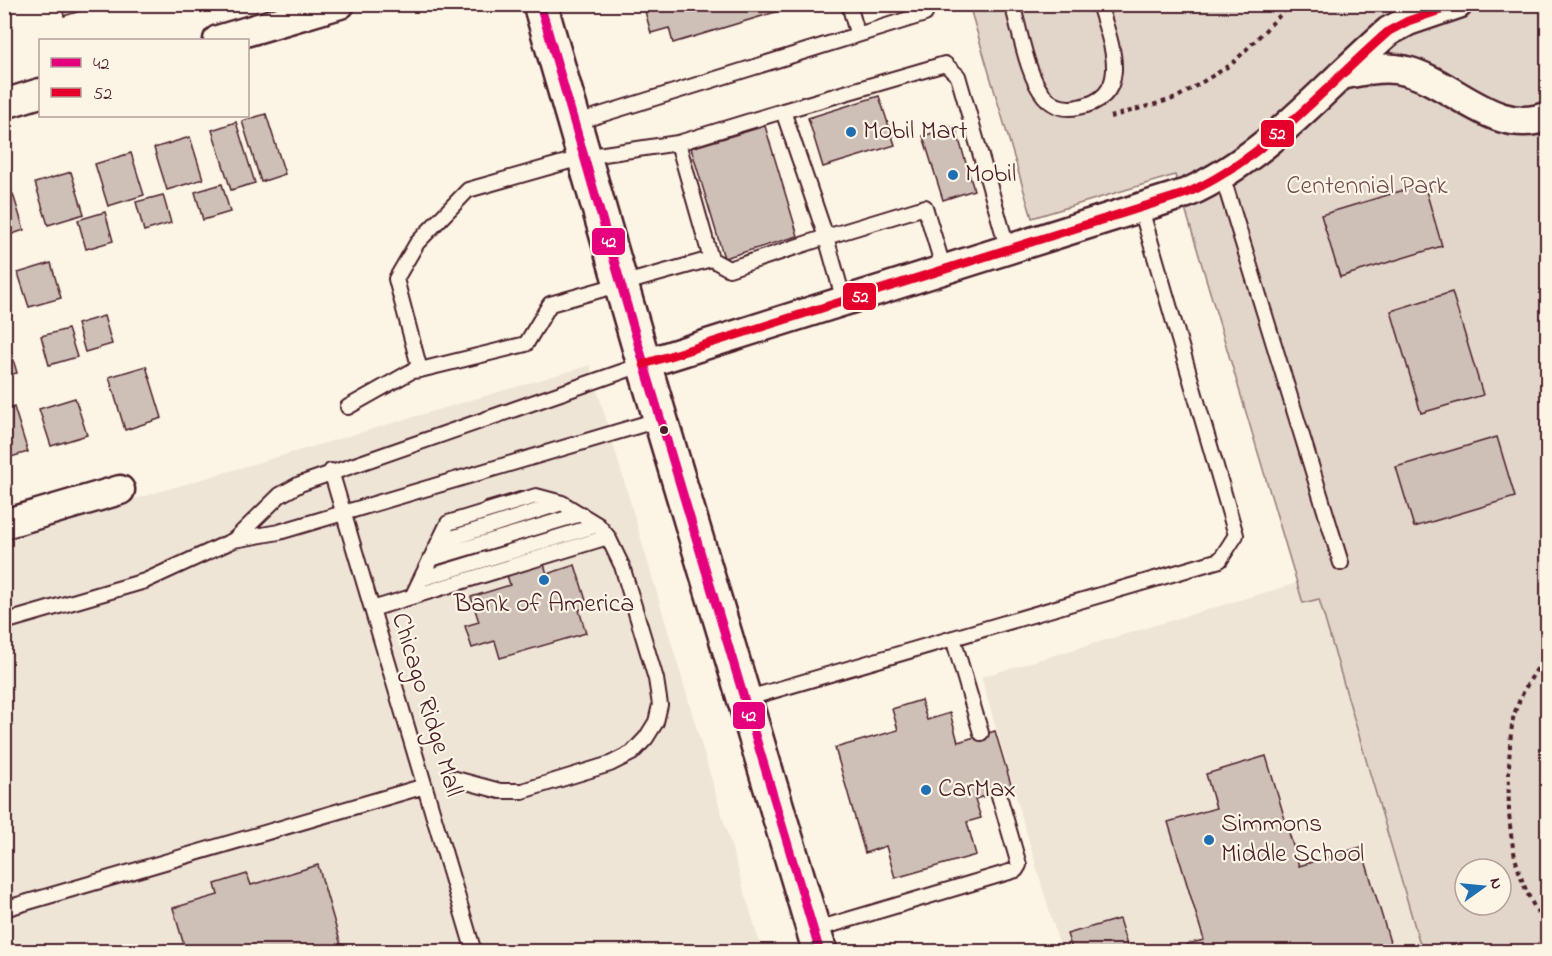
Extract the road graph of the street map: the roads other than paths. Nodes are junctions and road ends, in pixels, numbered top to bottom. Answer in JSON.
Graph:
{"nodes":[{"id":1,"x":540,"y":4,"type":"edge"},
{"id":2,"x":849,"y":4,"type":"edge"},
{"id":3,"x":922,"y":4,"type":"edge"},
{"id":4,"x":1012,"y":4,"type":"edge"},
{"id":5,"x":1099,"y":4,"type":"edge"},
{"id":6,"x":1458,"y":4,"type":"edge"},
{"id":7,"x":326,"y":6,"type":"edge"},
{"id":8,"x":857,"y":33,"type":"junction"},
{"id":9,"x":221,"y":39,"type":"edge"},
{"id":10,"x":1341,"y":75,"type":"junction"},
{"id":11,"x":39,"y":93,"type":"edge"},
{"id":12,"x":4,"y":104,"type":"edge"},
{"id":13,"x":783,"y":111,"type":"junction"},
{"id":14,"x":1548,"y":116,"type":"edge"},
{"id":15,"x":574,"y":123,"type":"junction"},
{"id":16,"x":678,"y":143,"type":"junction"},
{"id":17,"x":584,"y":157,"type":"junction"},
{"id":18,"x":1222,"y":175,"type":"junction"},
{"id":19,"x":1141,"y":209,"type":"junction"},
{"id":20,"x":826,"y":237,"type":"junction"},
{"id":21,"x":1008,"y":250,"type":"junction"},
{"id":22,"x":711,"y":259,"type":"junction"},
{"id":23,"x":944,"y":270,"type":"junction"},
{"id":24,"x":621,"y":284,"type":"junction"},
{"id":25,"x":844,"y":301,"type":"junction"},
{"id":26,"x":644,"y":364,"type":"junction"},
{"id":27,"x":420,"y":370,"type":"junction"},
{"id":28,"x":348,"y":407,"type":"dead end"},
{"id":29,"x":661,"y":419,"type":"junction"},
{"id":30,"x":331,"y":471,"type":"junction"},
{"id":31,"x":120,"y":490,"type":"dead end"},
{"id":32,"x":344,"y":513,"type":"junction"},
{"id":33,"x":581,"y":514,"type":"junction"},
{"id":34,"x":4,"y":524,"type":"edge"},
{"id":35,"x":597,"y":525,"type":"junction"},
{"id":36,"x":608,"y":537,"type":"junction"},
{"id":37,"x":234,"y":540,"type":"junction"},
{"id":38,"x":430,"y":560,"type":"junction"},
{"id":39,"x":1341,"y":563,"type":"dead end"},
{"id":40,"x":421,"y":579,"type":"junction"},
{"id":41,"x":412,"y":597,"type":"junction"},
{"id":42,"x":372,"y":609,"type":"junction"},
{"id":43,"x":4,"y":622,"type":"edge"},
{"id":44,"x":953,"y":638,"type":"junction"},
{"id":45,"x":745,"y":699,"type":"junction"},
{"id":46,"x":981,"y":733,"type":"dead end"},
{"id":47,"x":452,"y":778,"type":"dead end"},
{"id":48,"x":425,"y":786,"type":"junction"},
{"id":49,"x":998,"y":792,"type":"dead end"},
{"id":50,"x":4,"y":909,"type":"edge"},
{"id":51,"x":817,"y":940,"type":"edge"},
{"id":52,"x":474,"y":951,"type":"edge"}],
"edges":[{"from":1,"to":15,"type":"main road"},
{"from":2,"to":8,"type":"lane"},
{"from":3,"to":8,"type":"lane"},
{"from":4,"to":5,"type":"lane"},
{"from":6,"to":10,"type":"street"},
{"from":7,"to":9,"type":"street"},
{"from":8,"to":15,"type":"lane"},
{"from":10,"to":14,"type":"street"},
{"from":10,"to":18,"type":"street"},
{"from":11,"to":12,"type":"street"},
{"from":13,"to":16,"type":"lane"},
{"from":13,"to":20,"type":"lane"},
{"from":13,"to":21,"type":"lane"},
{"from":15,"to":17,"type":"main road"},
{"from":16,"to":17,"type":"lane"},
{"from":16,"to":22,"type":"lane"},
{"from":17,"to":24,"type":"main road"},
{"from":17,"to":27,"type":"lane"},
{"from":18,"to":19,"type":"street"},
{"from":18,"to":39,"type":"lane"},
{"from":19,"to":21,"type":"street"},
{"from":19,"to":44,"type":"lane"},
{"from":20,"to":22,"type":"lane"},
{"from":20,"to":23,"type":"lane"},
{"from":20,"to":25,"type":"lane"},
{"from":21,"to":23,"type":"street"},
{"from":22,"to":24,"type":"lane"},
{"from":23,"to":25,"type":"street"},
{"from":24,"to":26,"type":"main road"},
{"from":24,"to":27,"type":"lane"},
{"from":25,"to":26,"type":"street"},
{"from":26,"to":29,"type":"main road"},
{"from":26,"to":30,"type":"lane"},
{"from":27,"to":28,"type":"lane"},
{"from":29,"to":32,"type":"lane"},
{"from":29,"to":45,"type":"main road"},
{"from":30,"to":32,"type":"lane","name":"Chicago Ridge Mall"},
{"from":30,"to":37,"type":"lane"},
{"from":31,"to":34,"type":"street"},
{"from":32,"to":37,"type":"lane"},
{"from":32,"to":42,"type":"lane","name":"Chicago Ridge Mall"},
{"from":33,"to":35,"type":"lane"},
{"from":33,"to":38,"type":"lane"},
{"from":33,"to":38,"type":"lane"},
{"from":35,"to":36,"type":"lane"},
{"from":35,"to":40,"type":"lane"},
{"from":36,"to":41,"type":"lane"},
{"from":36,"to":47,"type":"lane"},
{"from":37,"to":43,"type":"lane"},
{"from":38,"to":40,"type":"lane"},
{"from":40,"to":41,"type":"lane"},
{"from":41,"to":42,"type":"lane"},
{"from":42,"to":48,"type":"lane","name":"Chicago Ridge Mall"},
{"from":44,"to":45,"type":"lane"},
{"from":44,"to":46,"type":"lane"},
{"from":45,"to":51,"type":"main road"},
{"from":48,"to":50,"type":"lane"},
{"from":48,"to":52,"type":"lane","name":"Chicago Ridge Mall"},
{"from":49,"to":51,"type":"lane"}]}
